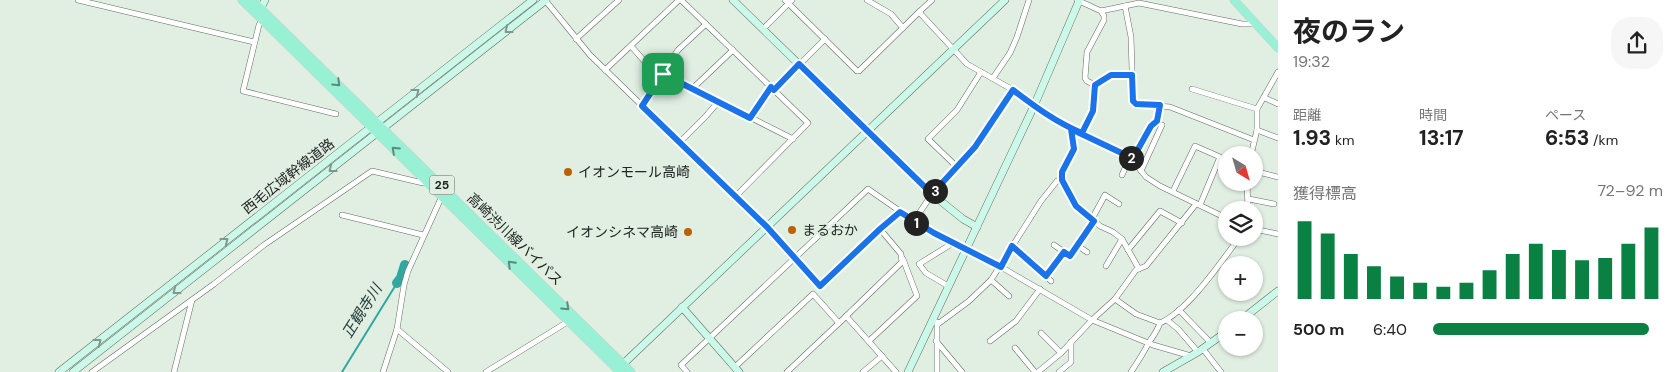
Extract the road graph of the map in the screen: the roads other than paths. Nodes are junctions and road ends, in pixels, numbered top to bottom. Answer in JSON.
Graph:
{"nodes":[{"id":1,"x":78,"y":0,"type":"edge"},
{"id":2,"x":242,"y":0,"type":"edge"},
{"id":3,"x":252,"y":0,"type":"edge"},
{"id":4,"x":265,"y":0,"type":"edge"},
{"id":5,"x":533,"y":0,"type":"edge"},
{"id":6,"x":546,"y":0,"type":"edge"},
{"id":7,"x":619,"y":0,"type":"edge"},
{"id":8,"x":680,"y":0,"type":"edge"},
{"id":9,"x":733,"y":0,"type":"edge"},
{"id":10,"x":867,"y":0,"type":"edge"},
{"id":11,"x":932,"y":0,"type":"edge"},
{"id":12,"x":1004,"y":0,"type":"edge"},
{"id":13,"x":1029,"y":0,"type":"edge"},
{"id":14,"x":1079,"y":0,"type":"edge"},
{"id":15,"x":1234,"y":0,"type":"edge"},
{"id":16,"x":788,"y":1,"type":"edge"},
{"id":17,"x":1133,"y":2,"type":"edge"},
{"id":18,"x":1125,"y":6,"type":"junction"},
{"id":19,"x":261,"y":8,"type":"junction"},
{"id":20,"x":1101,"y":11,"type":"junction"},
{"id":21,"x":919,"y":12,"type":"junction"},
{"id":22,"x":262,"y":20,"type":"junction"},
{"id":23,"x":706,"y":24,"type":"junction"},
{"id":24,"x":1256,"y":24,"type":"junction"},
{"id":25,"x":903,"y":28,"type":"junction"},
{"id":26,"x":762,"y":29,"type":"junction"},
{"id":27,"x":576,"y":39,"type":"junction"},
{"id":28,"x":825,"y":39,"type":"junction"},
{"id":29,"x":254,"y":42,"type":"junction"},
{"id":30,"x":630,"y":46,"type":"junction"},
{"id":31,"x":1278,"y":48,"type":"edge"},
{"id":32,"x":953,"y":49,"type":"junction"},
{"id":33,"x":734,"y":50,"type":"junction"},
{"id":34,"x":799,"y":64,"type":"junction"},
{"id":35,"x":605,"y":70,"type":"junction"},
{"id":36,"x":981,"y":72,"type":"junction"},
{"id":37,"x":1278,"y":72,"type":"edge"},
{"id":38,"x":663,"y":74,"type":"junction"},
{"id":39,"x":1132,"y":75,"type":"junction"},
{"id":40,"x":993,"y":78,"type":"junction"},
{"id":41,"x":1095,"y":85,"type":"junction"},
{"id":42,"x":773,"y":88,"type":"junction"},
{"id":43,"x":692,"y":89,"type":"junction"},
{"id":44,"x":1192,"y":89,"type":"dead end"},
{"id":45,"x":1013,"y":90,"type":"junction"},
{"id":46,"x":1265,"y":98,"type":"junction"},
{"id":47,"x":718,"y":102,"type":"junction"},
{"id":48,"x":1278,"y":104,"type":"edge"},
{"id":49,"x":1160,"y":105,"type":"junction"},
{"id":50,"x":642,"y":106,"type":"junction"},
{"id":51,"x":1034,"y":106,"type":"junction"},
{"id":52,"x":1258,"y":108,"type":"junction"},
{"id":53,"x":336,"y":114,"type":"dead end"},
{"id":54,"x":750,"y":118,"type":"junction"},
{"id":55,"x":374,"y":124,"type":"junction"},
{"id":56,"x":1162,"y":125,"type":"dead end"},
{"id":57,"x":1071,"y":129,"type":"junction"},
{"id":58,"x":1257,"y":130,"type":"junction"},
{"id":59,"x":381,"y":131,"type":"junction"},
{"id":60,"x":868,"y":131,"type":"junction"},
{"id":61,"x":1082,"y":133,"type":"junction"},
{"id":62,"x":1278,"y":138,"type":"edge"},
{"id":63,"x":792,"y":139,"type":"junction"},
{"id":64,"x":1254,"y":140,"type":"junction"},
{"id":65,"x":680,"y":143,"type":"junction"},
{"id":66,"x":1253,"y":146,"type":"edge"},
{"id":67,"x":1131,"y":158,"type":"junction"},
{"id":68,"x":957,"y":167,"type":"junction"},
{"id":69,"x":1141,"y":171,"type":"junction"},
{"id":70,"x":1263,"y":173,"type":"edge"},
{"id":71,"x":1122,"y":175,"type":"dead end"},
{"id":72,"x":1278,"y":177,"type":"edge"},
{"id":73,"x":426,"y":180,"type":"junction"},
{"id":74,"x":1062,"y":180,"type":"junction"},
{"id":75,"x":1173,"y":191,"type":"junction"},
{"id":76,"x":1248,"y":191,"type":"edge"},
{"id":77,"x":932,"y":194,"type":"junction"},
{"id":78,"x":442,"y":195,"type":"junction"},
{"id":79,"x":735,"y":197,"type":"junction"},
{"id":80,"x":1249,"y":199,"type":"joint"},
{"id":81,"x":1119,"y":204,"type":"dead end"},
{"id":82,"x":1198,"y":204,"type":"junction"},
{"id":83,"x":1274,"y":204,"type":"dead end"},
{"id":84,"x":900,"y":212,"type":"junction"},
{"id":85,"x":1218,"y":214,"type":"edge"},
{"id":86,"x":342,"y":215,"type":"dead end"},
{"id":87,"x":1093,"y":220,"type":"junction"},
{"id":88,"x":914,"y":221,"type":"junction"},
{"id":89,"x":1182,"y":223,"type":"junction"},
{"id":90,"x":767,"y":227,"type":"junction"},
{"id":91,"x":977,"y":227,"type":"junction"},
{"id":92,"x":880,"y":229,"type":"junction"},
{"id":93,"x":1263,"y":230,"type":"edge"},
{"id":94,"x":1278,"y":234,"type":"edge"},
{"id":95,"x":424,"y":235,"type":"junction"},
{"id":96,"x":1122,"y":239,"type":"junction"},
{"id":97,"x":952,"y":243,"type":"junction"},
{"id":98,"x":1054,"y":245,"type":"dead end"},
{"id":99,"x":1012,"y":246,"type":"junction"},
{"id":100,"x":1078,"y":246,"type":"junction"},
{"id":101,"x":1233,"y":246,"type":"edge"},
{"id":102,"x":966,"y":250,"type":"junction"},
{"id":103,"x":1128,"y":250,"type":"junction"},
{"id":104,"x":1064,"y":252,"type":"junction"},
{"id":105,"x":1087,"y":252,"type":"dead end"},
{"id":106,"x":794,"y":258,"type":"junction"},
{"id":107,"x":903,"y":258,"type":"junction"},
{"id":108,"x":1106,"y":266,"type":"dead end"},
{"id":109,"x":1001,"y":267,"type":"junction"},
{"id":110,"x":1138,"y":269,"type":"junction"},
{"id":111,"x":1046,"y":276,"type":"junction"},
{"id":112,"x":991,"y":280,"type":"junction"},
{"id":113,"x":1052,"y":281,"type":"dead end"},
{"id":114,"x":948,"y":286,"type":"junction"},
{"id":115,"x":1040,"y":289,"type":"junction"},
{"id":116,"x":1278,"y":290,"type":"edge"},
{"id":117,"x":1009,"y":296,"type":"dead end"},
{"id":118,"x":1115,"y":299,"type":"junction"},
{"id":119,"x":192,"y":300,"type":"junction"},
{"id":120,"x":682,"y":308,"type":"junction"},
{"id":121,"x":1179,"y":310,"type":"junction"},
{"id":122,"x":1252,"y":311,"type":"edge"},
{"id":123,"x":846,"y":316,"type":"junction"},
{"id":124,"x":1092,"y":320,"type":"junction"},
{"id":125,"x":1167,"y":320,"type":"junction"},
{"id":126,"x":569,"y":321,"type":"junction"},
{"id":127,"x":935,"y":321,"type":"junction"},
{"id":128,"x":839,"y":323,"type":"junction"},
{"id":129,"x":1160,"y":323,"type":"junction"},
{"id":130,"x":397,"y":329,"type":"junction"},
{"id":131,"x":1041,"y":333,"type":"dead end"},
{"id":132,"x":1218,"y":338,"type":"edge"},
{"id":133,"x":710,"y":339,"type":"junction"},
{"id":134,"x":936,"y":341,"type":"junction"},
{"id":135,"x":990,"y":341,"type":"dead end"},
{"id":136,"x":869,"y":342,"type":"junction"},
{"id":137,"x":1072,"y":342,"type":"junction"},
{"id":138,"x":1148,"y":343,"type":"junction"},
{"id":139,"x":1211,"y":344,"type":"junction"},
{"id":140,"x":1014,"y":348,"type":"dead end"},
{"id":141,"x":1061,"y":353,"type":"junction"},
{"id":142,"x":1198,"y":353,"type":"junction"},
{"id":143,"x":882,"y":356,"type":"junction"},
{"id":144,"x":621,"y":368,"type":"edge"},
{"id":145,"x":737,"y":370,"type":"edge"},
{"id":146,"x":59,"y":372,"type":"edge"},
{"id":147,"x":73,"y":372,"type":"edge"},
{"id":148,"x":92,"y":372,"type":"edge"},
{"id":149,"x":174,"y":372,"type":"edge"},
{"id":150,"x":383,"y":372,"type":"edge"},
{"id":151,"x":448,"y":372,"type":"edge"},
{"id":152,"x":486,"y":372,"type":"edge"},
{"id":153,"x":631,"y":372,"type":"edge"},
{"id":154,"x":687,"y":372,"type":"edge"},
{"id":155,"x":787,"y":372,"type":"edge"},
{"id":156,"x":863,"y":372,"type":"edge"},
{"id":157,"x":896,"y":372,"type":"edge"},
{"id":158,"x":908,"y":372,"type":"edge"},
{"id":159,"x":937,"y":372,"type":"edge"},
{"id":160,"x":962,"y":372,"type":"edge"},
{"id":161,"x":1036,"y":372,"type":"edge"},
{"id":162,"x":1059,"y":372,"type":"edge"},
{"id":163,"x":1131,"y":372,"type":"edge"},
{"id":164,"x":1163,"y":372,"type":"edge"},
{"id":165,"x":1221,"y":372,"type":"edge"}],
"edges":[{"from":1,"to":29,"type":"street"},
{"from":2,"to":22,"type":"main road","name":"高崎渋川線バイパス","number":"25"},
{"from":3,"to":19,"type":"main road","name":"高崎渋川線バイパス","number":"25"},
{"from":4,"to":19,"type":"street"},
{"from":55,"to":5,"type":"street","name":"西毛広域幹線道路","one_way":true},
{"from":6,"to":27,"type":"street"},
{"from":6,"to":59,"type":"street","name":"西毛広域幹線道路","one_way":true},
{"from":7,"to":27,"type":"street"},
{"from":8,"to":23,"type":"street"},
{"from":8,"to":30,"type":"street"},
{"from":9,"to":26,"type":"street"},
{"from":10,"to":25,"type":"street"},
{"from":11,"to":21,"type":"street"},
{"from":12,"to":32,"type":"street"},
{"from":13,"to":40,"type":"street"},
{"from":14,"to":20,"type":"street"},
{"from":14,"to":51,"type":"street"},
{"from":15,"to":24,"type":"main road"},
{"from":16,"to":26,"type":"street"},
{"from":16,"to":28,"type":"street"},
{"from":17,"to":18,"type":"street"},
{"from":17,"to":24,"type":"street"},
{"from":18,"to":20,"type":"street"},
{"from":18,"to":39,"type":"street"},
{"from":19,"to":55,"type":"main road","name":"高崎渋川線バイパス","number":"25","one_way":true},
{"from":20,"to":41,"type":"street"},
{"from":21,"to":25,"type":"street"},
{"from":21,"to":32,"type":"street"},
{"from":22,"to":29,"type":"street"},
{"from":22,"to":55,"type":"main road","name":"高崎渋川線バイパス","number":"25"},
{"from":23,"to":33,"type":"street"},
{"from":23,"to":38,"type":"street"},
{"from":24,"to":31,"type":"main road"},
{"from":25,"to":28,"type":"street"},
{"from":26,"to":34,"type":"street"},
{"from":27,"to":35,"type":"street"},
{"from":28,"to":34,"type":"street"},
{"from":29,"to":53,"type":"street"},
{"from":30,"to":35,"type":"street"},
{"from":30,"to":38,"type":"street"},
{"from":32,"to":36,"type":"street"},
{"from":32,"to":60,"type":"street"},
{"from":33,"to":42,"type":"street"},
{"from":33,"to":43,"type":"street"},
{"from":34,"to":42,"type":"street"},
{"from":34,"to":60,"type":"street"},
{"from":35,"to":50,"type":"street"},
{"from":36,"to":40,"type":"street"},
{"from":36,"to":68,"type":"street"},
{"from":37,"to":46,"type":"street"},
{"from":38,"to":43,"type":"street"},
{"from":38,"to":50,"type":"street"},
{"from":39,"to":41,"type":"street"},
{"from":39,"to":49,"type":"street"},
{"from":40,"to":45,"type":"street"},
{"from":41,"to":61,"type":"street"},
{"from":42,"to":54,"type":"street"},
{"from":42,"to":63,"type":"street"},
{"from":43,"to":47,"type":"street"},
{"from":44,"to":52,"type":"street"},
{"from":45,"to":51,"type":"street"},
{"from":45,"to":68,"type":"street"},
{"from":46,"to":48,"type":"street"},
{"from":46,"to":52,"type":"street"},
{"from":47,"to":54,"type":"street"},
{"from":47,"to":65,"type":"street"},
{"from":49,"to":64,"type":"street"},
{"from":49,"to":67,"type":"street"},
{"from":50,"to":65,"type":"street"},
{"from":51,"to":57,"type":"street"},
{"from":51,"to":91,"type":"street"},
{"from":52,"to":58,"type":"street"},
{"from":54,"to":63,"type":"street"},
{"from":55,"to":59,"type":"main road","name":"高崎渋川線バイパス","number":"25"},
{"from":146,"to":55,"type":"street","name":"西毛広域幹線道路","one_way":true},
{"from":56,"to":69,"type":"street"},
{"from":57,"to":61,"type":"street"},
{"from":57,"to":74,"type":"street"},
{"from":58,"to":62,"type":"street"},
{"from":58,"to":64,"type":"street"},
{"from":73,"to":59,"type":"main road","name":"高崎渋川線バイパス","number":"25","one_way":true},
{"from":59,"to":144,"type":"main road","name":"高崎渋川線バイパス","number":"25","one_way":true},
{"from":59,"to":147,"type":"street","name":"西毛広域幹線道路","one_way":true},
{"from":60,"to":77,"type":"street"},
{"from":60,"to":90,"type":"street"},
{"from":61,"to":67,"type":"street"},
{"from":63,"to":79,"type":"street"},
{"from":64,"to":66,"type":"street"},
{"from":65,"to":79,"type":"street"},
{"from":67,"to":69,"type":"street"},
{"from":67,"to":71,"type":"street"},
{"from":68,"to":77,"type":"street"},
{"from":69,"to":75,"type":"street"},
{"from":70,"to":72,"type":"street"},
{"from":73,"to":78,"type":"main road","name":"高崎渋川線バイパス","number":"25"},
{"from":73,"to":119,"type":"street"},
{"from":74,"to":87,"type":"street"},
{"from":74,"to":99,"type":"street"},
{"from":75,"to":82,"type":"street"},
{"from":75,"to":82,"type":"street"},
{"from":76,"to":80,"type":"street"},
{"from":77,"to":88,"type":"street"},
{"from":77,"to":91,"type":"street"},
{"from":78,"to":95,"type":"street"},
{"from":126,"to":78,"type":"main road","name":"高崎渋川線バイパス","number":"25","one_way":true},
{"from":79,"to":90,"type":"street"},
{"from":80,"to":83,"type":"street"},
{"from":81,"to":87,"type":"street"},
{"from":82,"to":85,"type":"street"},
{"from":82,"to":89,"type":"street"},
{"from":84,"to":88,"type":"street"},
{"from":84,"to":92,"type":"street"},
{"from":84,"to":106,"type":"street"},
{"from":86,"to":95,"type":"street"},
{"from":87,"to":96,"type":"street"},
{"from":87,"to":100,"type":"street"},
{"from":88,"to":97,"type":"street"},
{"from":89,"to":103,"type":"street"},
{"from":89,"to":110,"type":"street"},
{"from":90,"to":106,"type":"street"},
{"from":90,"to":120,"type":"street"},
{"from":91,"to":102,"type":"street"},
{"from":92,"to":106,"type":"street"},
{"from":92,"to":107,"type":"street"},
{"from":93,"to":94,"type":"street"},
{"from":95,"to":130,"type":"street"},
{"from":96,"to":103,"type":"street"},
{"from":96,"to":108,"type":"street"},
{"from":97,"to":102,"type":"street"},
{"from":97,"to":114,"type":"street"},
{"from":98,"to":104,"type":"street"},
{"from":99,"to":109,"type":"street"},
{"from":99,"to":111,"type":"street"},
{"from":100,"to":104,"type":"street"},
{"from":100,"to":105,"type":"street"},
{"from":101,"to":121,"type":"street"},
{"from":102,"to":109,"type":"street"},
{"from":102,"to":114,"type":"street"},
{"from":103,"to":110,"type":"street"},
{"from":104,"to":111,"type":"street"},
{"from":106,"to":133,"type":"street"},
{"from":107,"to":123,"type":"street"},
{"from":107,"to":136,"type":"street"},
{"from":109,"to":112,"type":"street"},
{"from":109,"to":115,"type":"street"},
{"from":110,"to":118,"type":"street"},
{"from":111,"to":113,"type":"street"},
{"from":112,"to":117,"type":"street"},
{"from":112,"to":127,"type":"street"},
{"from":114,"to":127,"type":"street"},
{"from":115,"to":124,"type":"street"},
{"from":115,"to":135,"type":"street"},
{"from":116,"to":122,"type":"street"},
{"from":118,"to":124,"type":"street"},
{"from":118,"to":129,"type":"street"},
{"from":119,"to":148,"type":"street"},
{"from":119,"to":149,"type":"street"},
{"from":120,"to":133,"type":"street"},
{"from":120,"to":144,"type":"street"},
{"from":121,"to":125,"type":"street"},
{"from":121,"to":139,"type":"street"},
{"from":123,"to":128,"type":"street"},
{"from":123,"to":136,"type":"street"},
{"from":124,"to":137,"type":"street"},
{"from":124,"to":138,"type":"street"},
{"from":125,"to":129,"type":"street"},
{"from":125,"to":142,"type":"street"},
{"from":126,"to":144,"type":"main road","name":"高崎渋川線バイパス","number":"25"},
{"from":126,"to":152,"type":"street"},
{"from":127,"to":134,"type":"street"},
{"from":127,"to":158,"type":"street"},
{"from":128,"to":145,"type":"street"},
{"from":128,"to":155,"type":"street"},
{"from":129,"to":138,"type":"street"},
{"from":130,"to":150,"type":"street"},
{"from":130,"to":151,"type":"street"},
{"from":131,"to":141,"type":"street"},
{"from":132,"to":139,"type":"street"},
{"from":133,"to":145,"type":"street"},
{"from":133,"to":154,"type":"street"},
{"from":134,"to":159,"type":"street"},
{"from":134,"to":160,"type":"street"},
{"from":136,"to":143,"type":"street"},
{"from":137,"to":141,"type":"street"},
{"from":137,"to":162,"type":"street"},
{"from":138,"to":142,"type":"street"},
{"from":138,"to":163,"type":"street"},
{"from":139,"to":142,"type":"street"},
{"from":140,"to":161,"type":"street"},
{"from":141,"to":161,"type":"street"},
{"from":142,"to":164,"type":"street"},
{"from":142,"to":165,"type":"street"},
{"from":143,"to":156,"type":"street"},
{"from":143,"to":157,"type":"street"},
{"from":144,"to":153,"type":"main road","name":"高崎渋川線バイパス","number":"25"}]}
